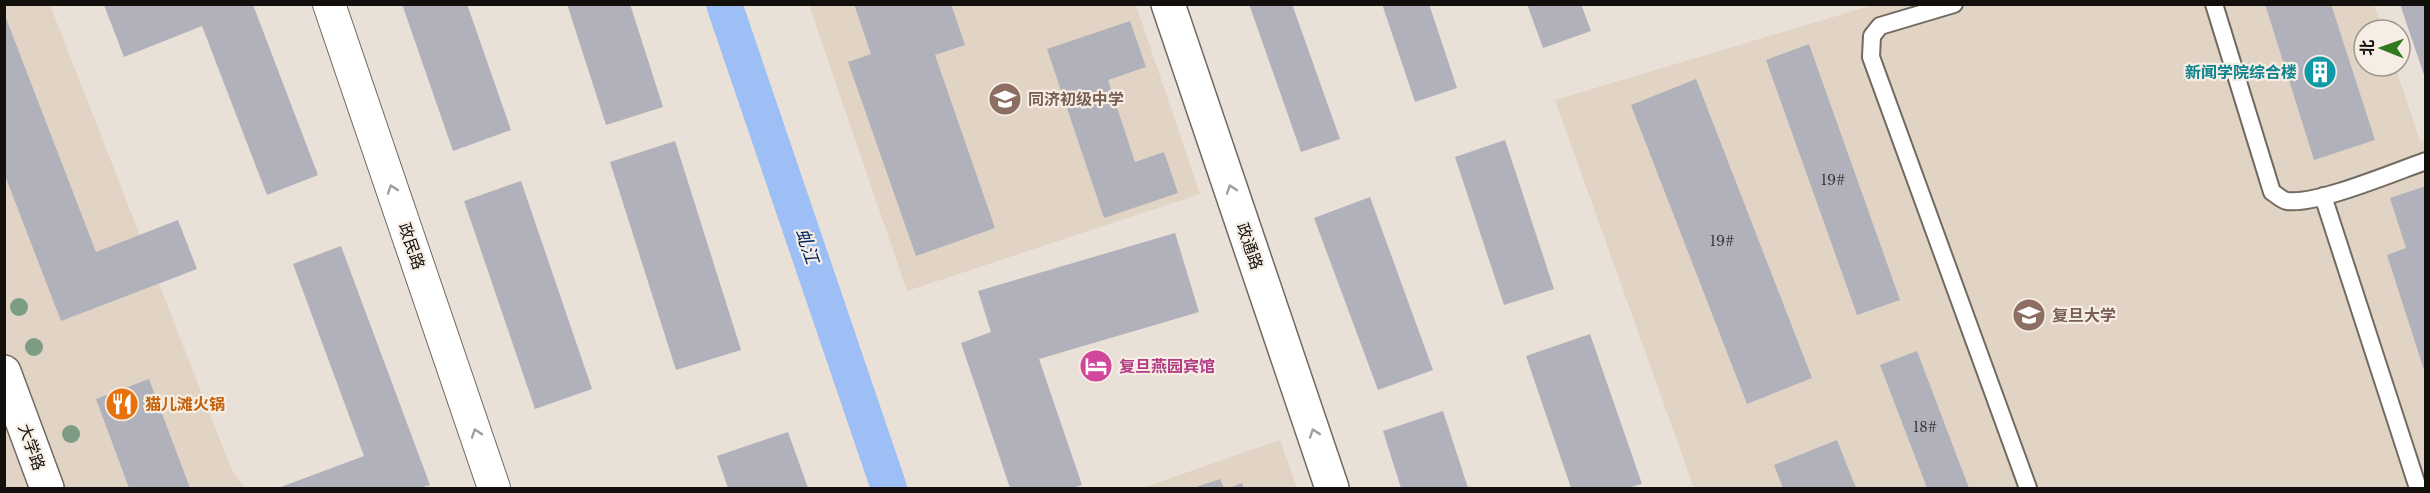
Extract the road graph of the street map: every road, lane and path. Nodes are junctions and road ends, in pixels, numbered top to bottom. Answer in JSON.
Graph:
{"nodes":[{"id":1,"x":329,"y":4,"type":"edge"},
{"id":2,"x":1168,"y":4,"type":"edge"},
{"id":3,"x":1954,"y":4,"type":"edge"},
{"id":4,"x":2214,"y":4,"type":"edge"},
{"id":5,"x":2426,"y":161,"type":"edge"},
{"id":6,"x":2323,"y":196,"type":"junction"},
{"id":7,"x":5,"y":375,"type":"edge"},
{"id":8,"x":47,"y":489,"type":"edge"},
{"id":9,"x":494,"y":489,"type":"edge"},
{"id":10,"x":1332,"y":489,"type":"edge"},
{"id":11,"x":2028,"y":489,"type":"edge"},
{"id":12,"x":2418,"y":489,"type":"edge"}],
"edges":[{"from":9,"to":1,"type":"street","name":"政民路","one_way":true},
{"from":10,"to":2,"type":"street","name":"政通路","one_way":true},
{"from":3,"to":11,"type":"lane"},
{"from":4,"to":6,"type":"lane"},
{"from":5,"to":6,"type":"lane"},
{"from":6,"to":12,"type":"lane"},
{"from":7,"to":8,"type":"street","name":"大学路"}]}
